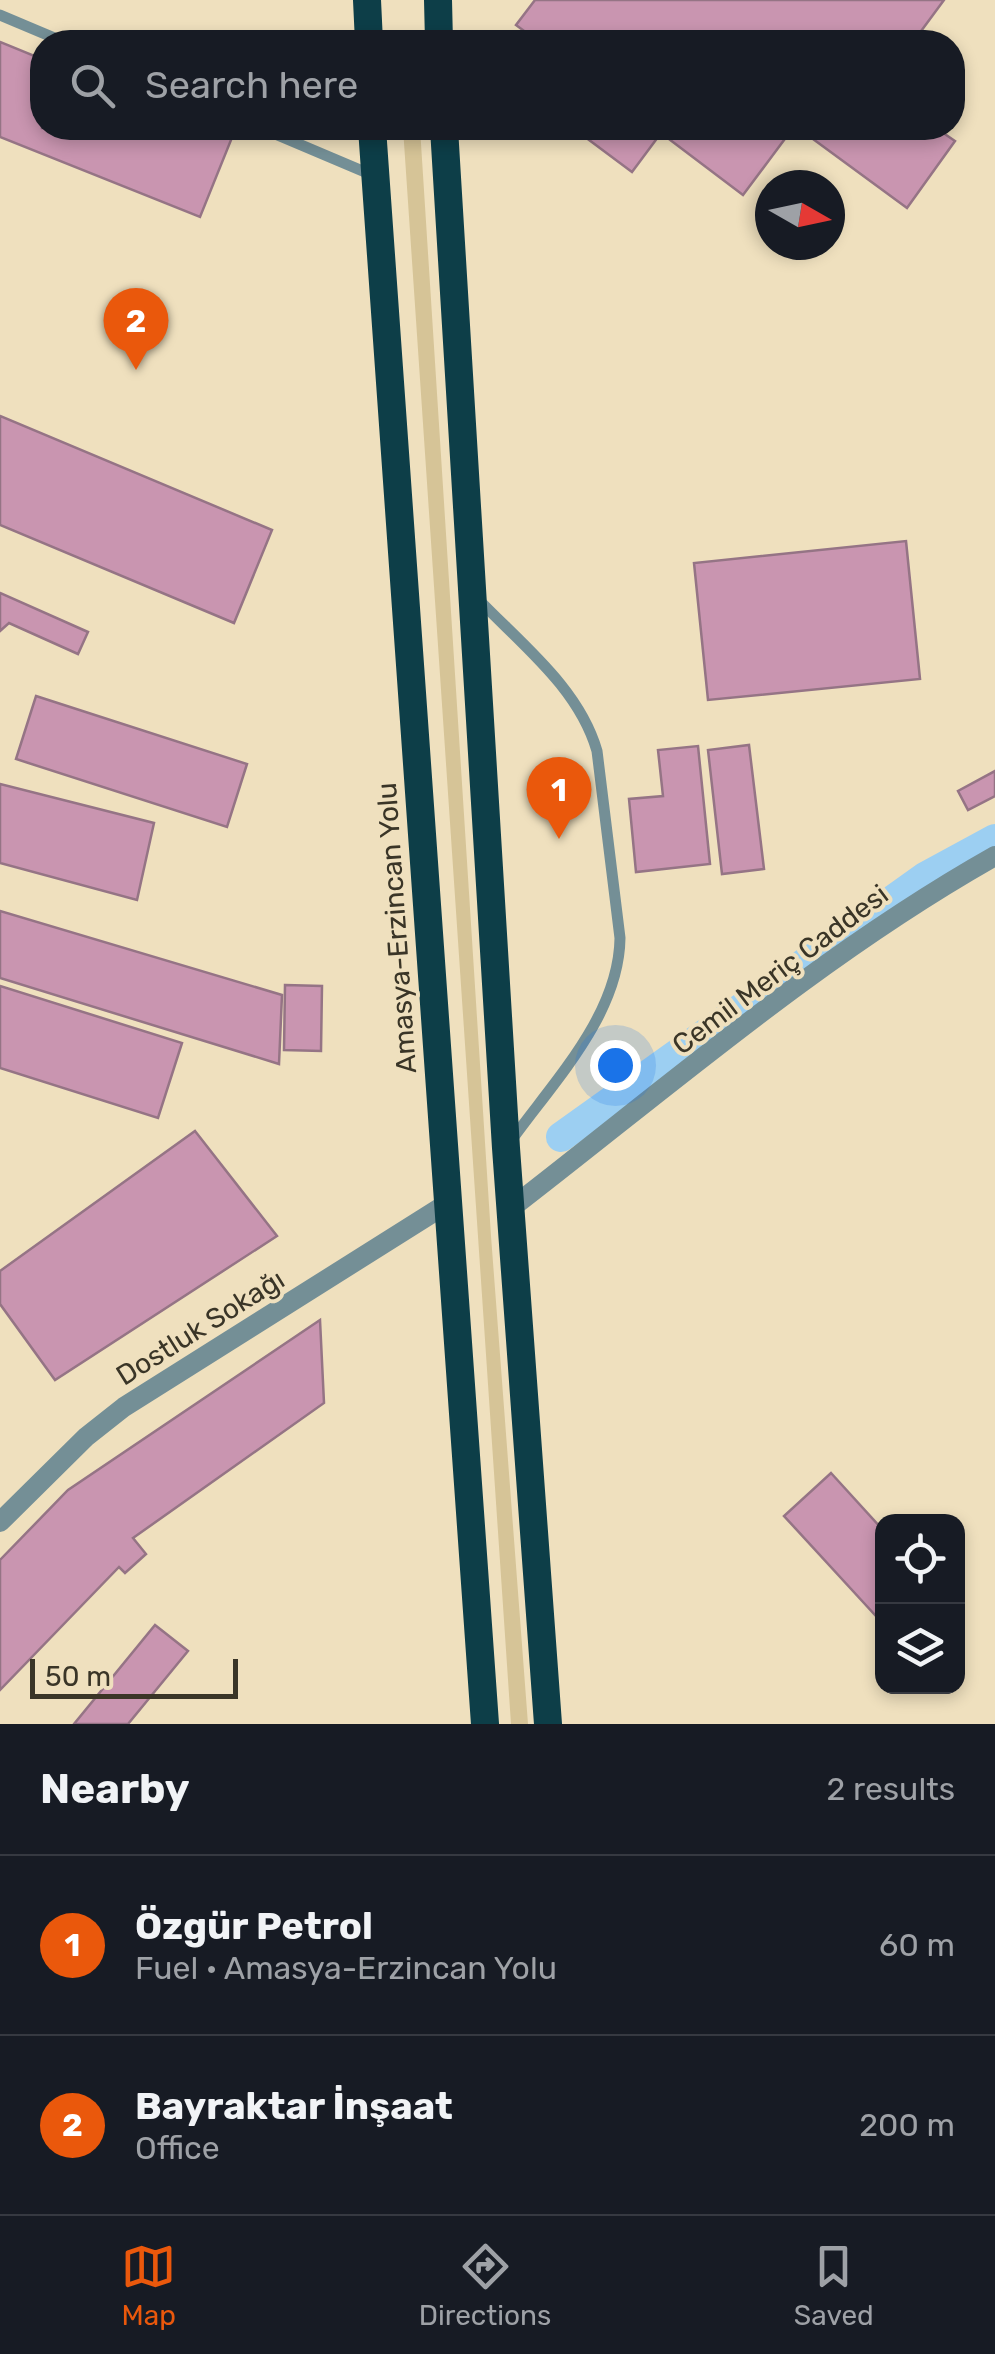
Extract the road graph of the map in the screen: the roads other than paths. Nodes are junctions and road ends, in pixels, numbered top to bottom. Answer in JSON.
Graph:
{"nodes":[{"id":1,"x":367,"y":0,"type":"edge"},
{"id":2,"x":438,"y":0,"type":"edge"},
{"id":3,"x":0,"y":15,"type":"edge"},
{"id":4,"x":36,"y":30,"type":"edge"},
{"id":5,"x":368,"y":30,"type":"edge"},
{"id":6,"x":439,"y":30,"type":"edge"},
{"id":7,"x":289,"y":140,"type":"edge"},
{"id":8,"x":372,"y":140,"type":"edge"},
{"id":9,"x":445,"y":140,"type":"edge"},
{"id":10,"x":374,"y":176,"type":"junction"},
{"id":11,"x":476,"y":596,"type":"junction"},
{"id":12,"x":995,"y":856,"type":"edge"},
{"id":13,"x":506,"y":1148,"type":"junction"},
{"id":14,"x":448,"y":1203,"type":"junction"},
{"id":15,"x":510,"y":1209,"type":"junction"},
{"id":16,"x":0,"y":1522,"type":"edge"},
{"id":17,"x":485,"y":1724,"type":"edge"},
{"id":18,"x":548,"y":1724,"type":"edge"}],
"edges":[{"from":1,"to":5,"type":"highway"},
{"from":2,"to":6,"type":"highway"},
{"from":3,"to":4,"type":"lane"},
{"from":7,"to":10,"type":"lane"},
{"from":8,"to":10,"type":"highway","name":"Amasya-Erzincan Yolu"},
{"from":9,"to":11,"type":"highway"},
{"from":10,"to":14,"type":"highway","name":"Amasya-Erzincan Yolu"},
{"from":11,"to":13,"type":"highway"},
{"from":11,"to":13,"type":"lane"},
{"from":12,"to":15,"type":"street","name":"Cemil Meriç Caddesi"},
{"from":13,"to":15,"type":"highway"},
{"from":14,"to":16,"type":"street","name":"Dostluk Sokağı"},
{"from":14,"to":17,"type":"highway","name":"Amasya-Erzincan Yolu"},
{"from":15,"to":18,"type":"highway"}]}
